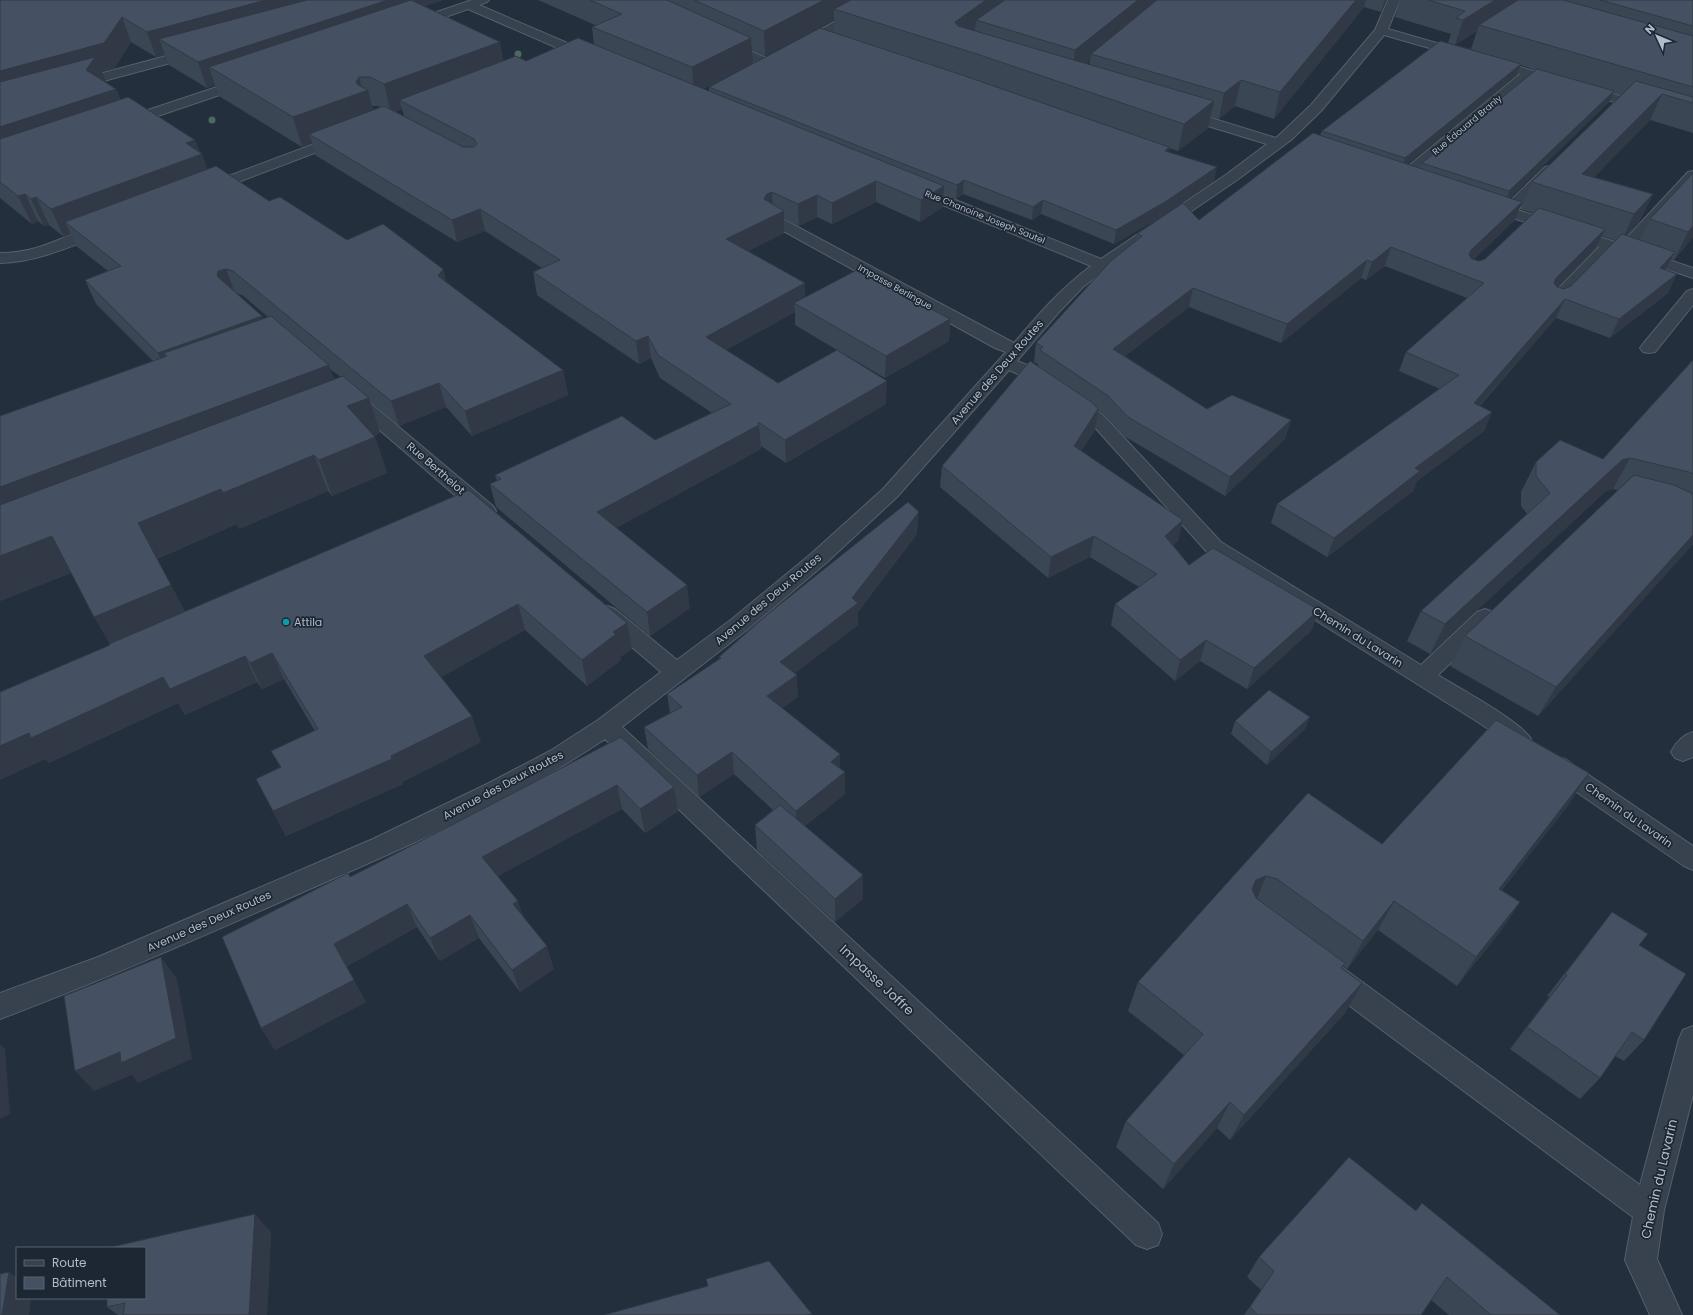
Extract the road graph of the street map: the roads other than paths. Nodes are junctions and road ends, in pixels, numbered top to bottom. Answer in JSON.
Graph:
{"nodes":[{"id":1,"x":484,"y":0,"type":"edge"},
{"id":2,"x":881,"y":0,"type":"edge"},
{"id":3,"x":1394,"y":0,"type":"edge"},
{"id":4,"x":469,"y":6,"type":"junction"},
{"id":5,"x":401,"y":29,"type":"edge"},
{"id":6,"x":1381,"y":31,"type":"junction"},
{"id":7,"x":821,"y":35,"type":"junction"},
{"id":8,"x":715,"y":40,"type":"edge"},
{"id":9,"x":836,"y":40,"type":"edge"},
{"id":10,"x":1470,"y":43,"type":"edge"},
{"id":11,"x":206,"y":49,"type":"edge"},
{"id":12,"x":794,"y":49,"type":"edge"},
{"id":13,"x":573,"y":50,"type":"junction"},
{"id":14,"x":1457,"y":52,"type":"junction"},
{"id":15,"x":780,"y":56,"type":"edge"},
{"id":16,"x":551,"y":58,"type":"edge"},
{"id":17,"x":602,"y":62,"type":"edge"},
{"id":18,"x":766,"y":63,"type":"junction"},
{"id":19,"x":753,"y":70,"type":"edge"},
{"id":20,"x":1530,"y":73,"type":"junction"},
{"id":21,"x":257,"y":78,"type":"edge"},
{"id":22,"x":61,"y":89,"type":"edge"},
{"id":23,"x":1621,"y":100,"type":"junction"},
{"id":24,"x":1166,"y":108,"type":"edge"},
{"id":25,"x":1609,"y":111,"type":"edge"},
{"id":26,"x":1693,"y":121,"type":"edge"},
{"id":27,"x":114,"y":126,"type":"edge"},
{"id":28,"x":353,"y":134,"type":"edge"},
{"id":29,"x":1282,"y":140,"type":"junction"},
{"id":30,"x":1301,"y":142,"type":"edge"},
{"id":31,"x":1559,"y":161,"type":"edge"},
{"id":32,"x":1216,"y":171,"type":"dead end"},
{"id":33,"x":1390,"y":172,"type":"edge"},
{"id":34,"x":1693,"y":175,"type":"edge"},
{"id":35,"x":1232,"y":177,"type":"junction"},
{"id":36,"x":1404,"y":177,"type":"junction"},
{"id":37,"x":1419,"y":182,"type":"edge"},
{"id":38,"x":901,"y":184,"type":"edge"},
{"id":39,"x":197,"y":193,"type":"edge"},
{"id":40,"x":1478,"y":202,"type":"edge"},
{"id":41,"x":1508,"y":212,"type":"junction"},
{"id":42,"x":1528,"y":218,"type":"junction"},
{"id":43,"x":774,"y":220,"type":"edge"},
{"id":44,"x":116,"y":224,"type":"edge"},
{"id":45,"x":1517,"y":229,"type":"edge"},
{"id":46,"x":1617,"y":248,"type":"junction"},
{"id":47,"x":0,"y":258,"type":"edge"},
{"id":48,"x":1102,"y":265,"type":"junction"},
{"id":49,"x":1693,"y":273,"type":"edge"},
{"id":50,"x":1693,"y":294,"type":"edge"},
{"id":51,"x":1555,"y":301,"type":"edge"},
{"id":52,"x":1649,"y":348,"type":"dead end"},
{"id":53,"x":1012,"y":357,"type":"junction"},
{"id":54,"x":340,"y":387,"type":"edge"},
{"id":55,"x":479,"y":505,"type":"junction"},
{"id":56,"x":457,"y":515,"type":"edge"},
{"id":57,"x":497,"y":520,"type":"edge"},
{"id":58,"x":592,"y":602,"type":"edge"},
{"id":59,"x":1497,"y":606,"type":"edge"},
{"id":60,"x":676,"y":672,"type":"junction"},
{"id":61,"x":1422,"y":677,"type":"junction"},
{"id":62,"x":606,"y":726,"type":"junction"},
{"id":63,"x":1693,"y":859,"type":"edge"},
{"id":64,"x":1311,"y":961,"type":"edge"},
{"id":65,"x":0,"y":1006,"type":"edge"},
{"id":66,"x":1693,"y":1039,"type":"edge"},
{"id":67,"x":1649,"y":1210,"type":"junction"},
{"id":68,"x":1147,"y":1234,"type":"dead end"},
{"id":69,"x":1666,"y":1315,"type":"edge"}],
"edges":[{"from":1,"to":4,"type":"street"},
{"from":2,"to":7,"type":"street"},
{"from":3,"to":6,"type":"street","name":"Avenue des Deux Routes"},
{"from":4,"to":5,"type":"street"},
{"from":4,"to":13,"type":"street"},
{"from":6,"to":14,"type":"street"},
{"from":6,"to":29,"type":"street","name":"Avenue des Deux Routes"},
{"from":7,"to":9,"type":"street"},
{"from":7,"to":12,"type":"street"},
{"from":8,"to":18,"type":"street"},
{"from":10,"to":14,"type":"street"},
{"from":11,"to":22,"type":"street"},
{"from":13,"to":16,"type":"street"},
{"from":13,"to":17,"type":"street"},
{"from":14,"to":20,"type":"street"},
{"from":15,"to":18,"type":"street"},
{"from":18,"to":19,"type":"street"},
{"from":20,"to":23,"type":"street"},
{"from":20,"to":36,"type":"street","name":"Rue Édouard Branly"},
{"from":21,"to":27,"type":"street"},
{"from":23,"to":25,"type":"street"},
{"from":23,"to":26,"type":"street"},
{"from":24,"to":29,"type":"street"},
{"from":28,"to":39,"type":"street"},
{"from":29,"to":30,"type":"street"},
{"from":29,"to":35,"type":"street","name":"Avenue des Deux Routes"},
{"from":31,"to":41,"type":"street"},
{"from":32,"to":35,"type":"street"},
{"from":33,"to":36,"type":"street"},
{"from":34,"to":46,"type":"street"},
{"from":35,"to":48,"type":"street","name":"Avenue des Deux Routes"},
{"from":36,"to":37,"type":"street"},
{"from":38,"to":48,"type":"street","name":"Rue Chanoine Joseph Sautel"},
{"from":40,"to":41,"type":"street"},
{"from":41,"to":42,"type":"street"},
{"from":42,"to":45,"type":"street"},
{"from":42,"to":46,"type":"street"},
{"from":43,"to":53,"type":"street","name":"Impasse Berlingue"},
{"from":44,"to":47,"type":"street"},
{"from":46,"to":49,"type":"street"},
{"from":46,"to":51,"type":"street"},
{"from":48,"to":53,"type":"street","name":"Avenue des Deux Routes"},
{"from":50,"to":52,"type":"street"},
{"from":53,"to":60,"type":"street","name":"Avenue des Deux Routes"},
{"from":53,"to":61,"type":"street","name":"Chemin du Lavarin"},
{"from":54,"to":55,"type":"street","name":"Rue Berthelot"},
{"from":55,"to":56,"type":"street"},
{"from":55,"to":57,"type":"street","name":"Rue Berthelot"},
{"from":58,"to":60,"type":"street"},
{"from":59,"to":61,"type":"street"},
{"from":60,"to":62,"type":"street","name":"Avenue des Deux Routes"},
{"from":61,"to":63,"type":"street","name":"Chemin du Lavarin"},
{"from":62,"to":65,"type":"street","name":"Avenue des Deux Routes"},
{"from":62,"to":68,"type":"street","name":"Impasse Joffre"},
{"from":64,"to":67,"type":"street"},
{"from":66,"to":67,"type":"street","name":"Chemin du Lavarin"},
{"from":67,"to":69,"type":"street","name":"Chemin du Lavarin"}]}
